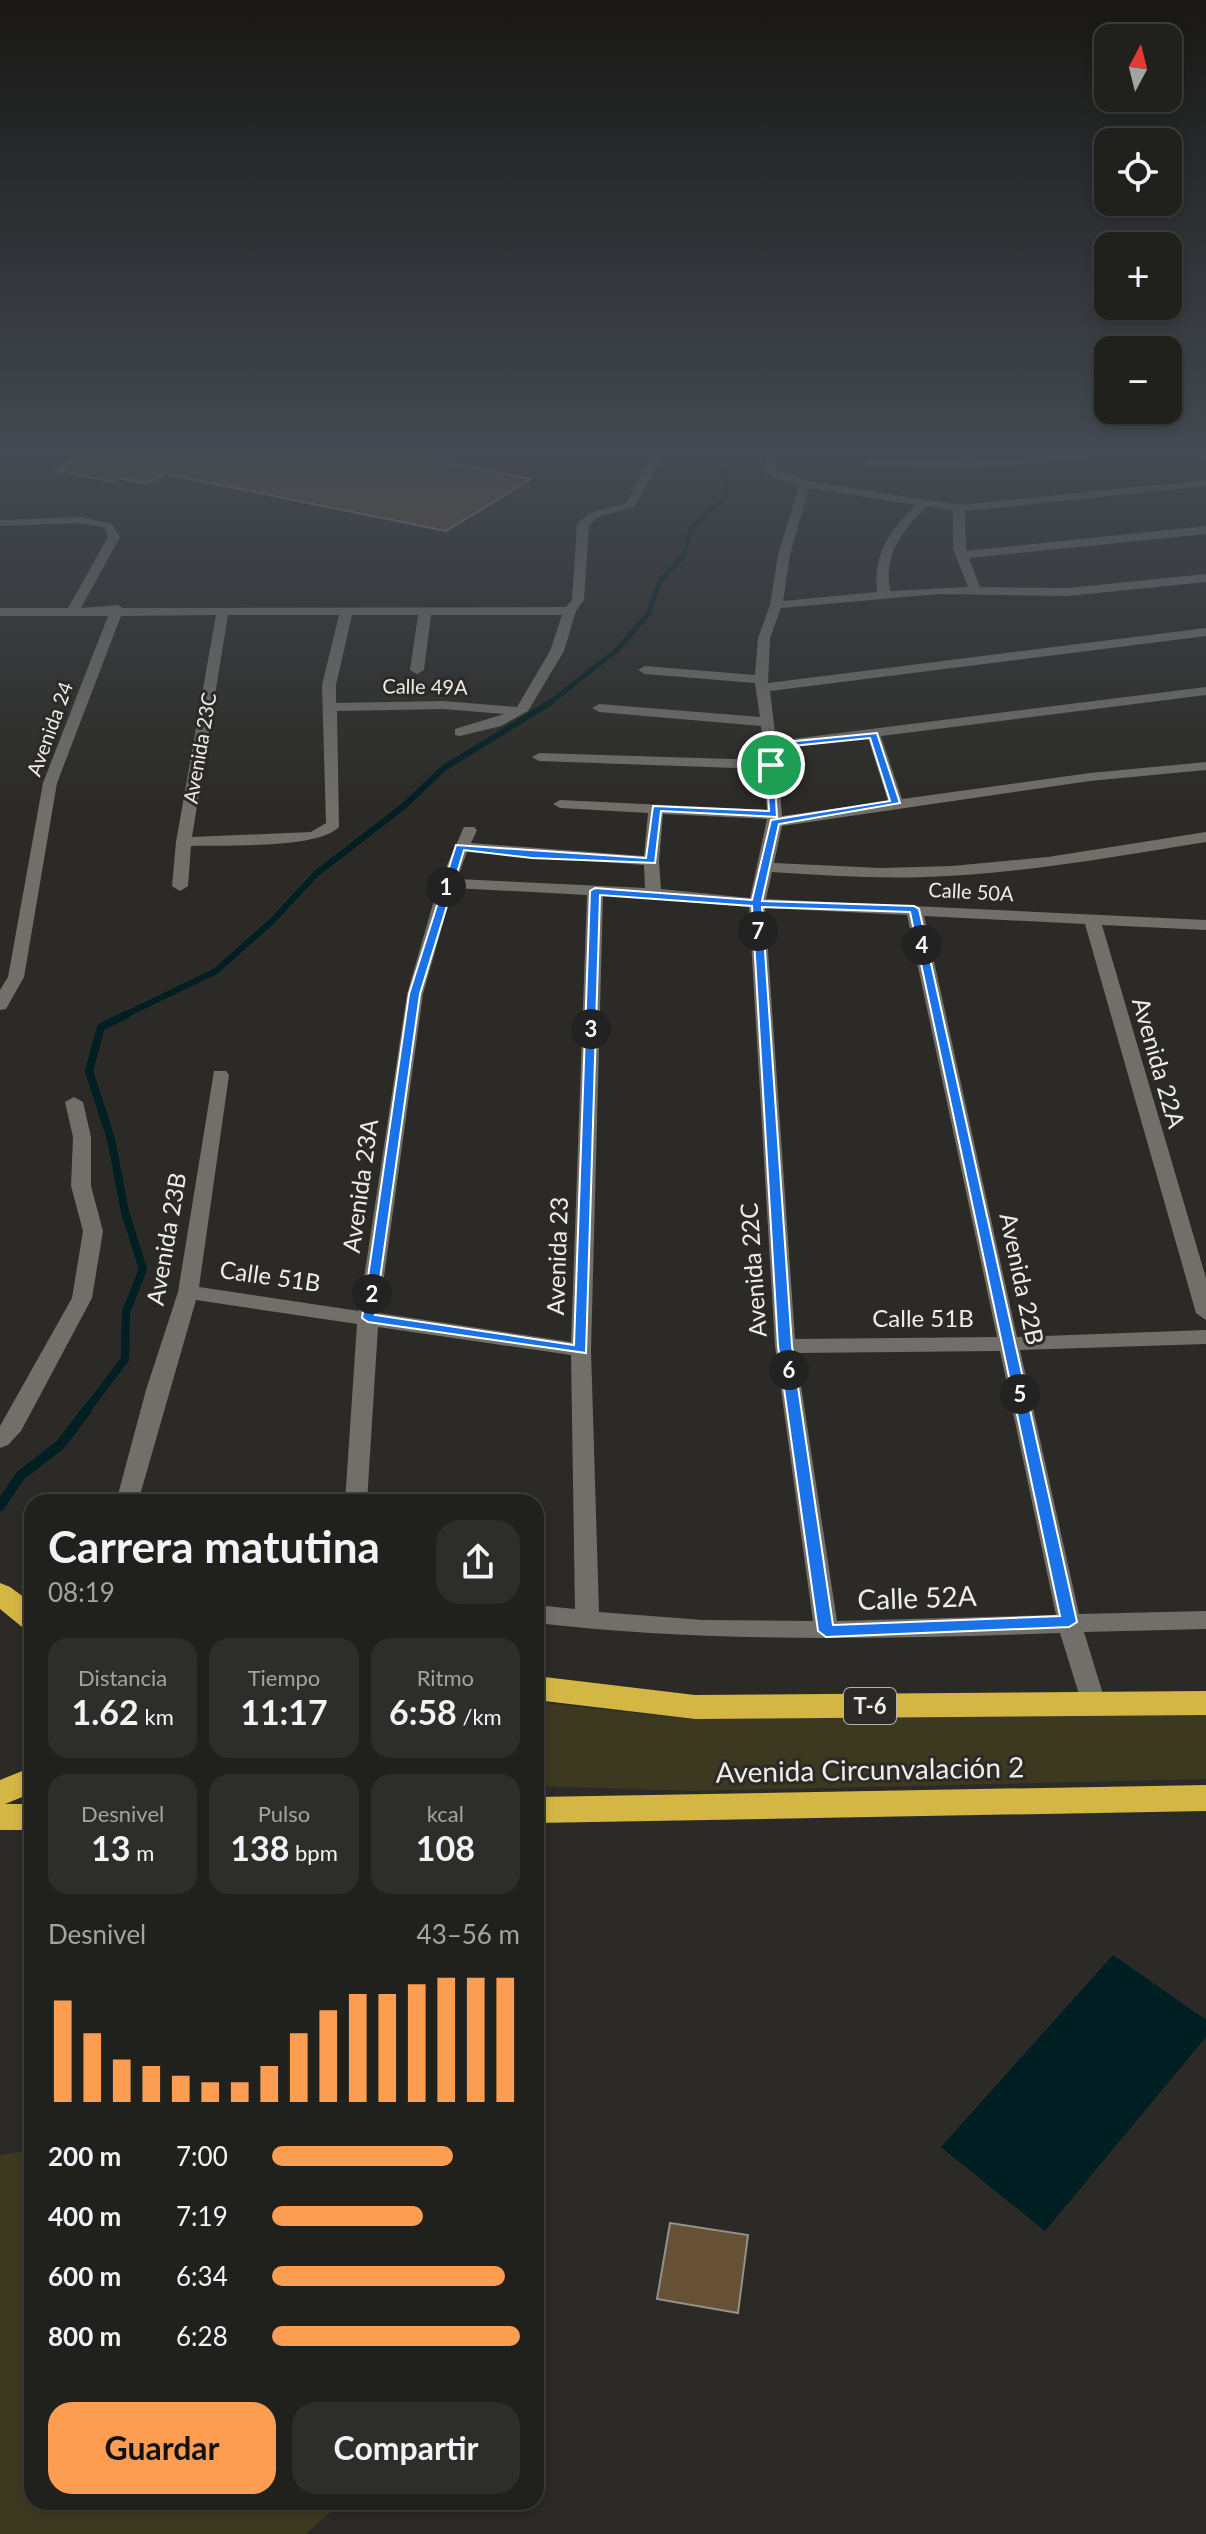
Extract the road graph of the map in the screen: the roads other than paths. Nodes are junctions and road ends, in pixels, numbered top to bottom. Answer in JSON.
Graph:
{"nodes":[{"id":1,"x":94,"y":572,"type":"edge"},
{"id":2,"x":580,"y":572,"type":"edge"},
{"id":3,"x":781,"y":572,"type":"edge"},
{"id":4,"x":882,"y":572,"type":"edge"},
{"id":5,"x":969,"y":572,"type":"edge"},
{"id":6,"x":1206,"y":578,"type":"edge"},
{"id":7,"x":975,"y":589,"type":"junction"},
{"id":8,"x":884,"y":595,"type":"junction"},
{"id":9,"x":776,"y":605,"type":"junction"},
{"id":10,"x":74,"y":609,"type":"junction"},
{"id":11,"x":117,"y":609,"type":"junction"},
{"id":12,"x":223,"y":610,"type":"junction"},
{"id":13,"x":347,"y":610,"type":"junction"},
{"id":14,"x":425,"y":611,"type":"junction"},
{"id":15,"x":570,"y":611,"type":"junction"},
{"id":16,"x":0,"y":612,"type":"edge"},
{"id":17,"x":1206,"y":632,"type":"edge"},
{"id":18,"x":417,"y":670,"type":"dead end"},
{"id":19,"x":645,"y":670,"type":"dead end"},
{"id":20,"x":761,"y":684,"type":"junction"},
{"id":21,"x":1206,"y":691,"type":"edge"},
{"id":22,"x":328,"y":707,"type":"junction"},
{"id":23,"x":599,"y":708,"type":"dead end"},
{"id":24,"x":521,"y":711,"type":"junction"},
{"id":25,"x":768,"y":722,"type":"junction"},
{"id":26,"x":460,"y":732,"type":"dead end"},
{"id":27,"x":874,"y":735,"type":"junction"},
{"id":28,"x":768,"y":746,"type":"junction"},
{"id":29,"x":539,"y":757,"type":"dead end"},
{"id":30,"x":771,"y":765,"type":"junction"},
{"id":31,"x":1206,"y":766,"type":"edge"},
{"id":32,"x":896,"y":803,"type":"junction"},
{"id":33,"x":560,"y":804,"type":"dead end"},
{"id":34,"x":656,"y":808,"type":"junction"},
{"id":35,"x":774,"y":818,"type":"junction"},
{"id":36,"x":469,"y":830,"type":"dead end"},
{"id":37,"x":1206,"y":837,"type":"edge"},
{"id":38,"x":184,"y":842,"type":"junction"},
{"id":39,"x":460,"y":847,"type":"junction"},
{"id":40,"x":651,"y":861,"type":"junction"},
{"id":41,"x":763,"y":867,"type":"junction"},
{"id":42,"x":447,"y":883,"type":"junction"},
{"id":43,"x":180,"y":886,"type":"dead end"},
{"id":44,"x":595,"y":891,"type":"junction"},
{"id":45,"x":653,"y":893,"type":"junction"},
{"id":46,"x":757,"y":903,"type":"junction"},
{"id":47,"x":914,"y":909,"type":"junction"},
{"id":48,"x":1092,"y":919,"type":"junction"},
{"id":49,"x":1206,"y":925,"type":"edge"},
{"id":50,"x":0,"y":1005,"type":"edge"},
{"id":51,"x":220,"y":1075,"type":"dead end"},
{"id":52,"x":74,"y":1102,"type":"dead end"},
{"id":53,"x":188,"y":1292,"type":"junction"},
{"id":54,"x":1206,"y":1313,"type":"edge"},
{"id":55,"x":368,"y":1318,"type":"junction"},
{"id":56,"x":1206,"y":1337,"type":"edge"},
{"id":57,"x":1009,"y":1344,"type":"junction"},
{"id":58,"x":785,"y":1346,"type":"junction"},
{"id":59,"x":581,"y":1350,"type":"junction"},
{"id":60,"x":0,"y":1440,"type":"edge"},
{"id":61,"x":129,"y":1494,"type":"edge"},
{"id":62,"x":357,"y":1494,"type":"edge"},
{"id":63,"x":0,"y":1594,"type":"edge"},
{"id":64,"x":24,"y":1599,"type":"edge"},
{"id":65,"x":24,"y":1613,"type":"edge"},
{"id":66,"x":544,"y":1615,"type":"edge"},
{"id":67,"x":1206,"y":1620,"type":"edge"},
{"id":68,"x":587,"y":1622,"type":"junction"},
{"id":69,"x":1069,"y":1622,"type":"junction"},
{"id":70,"x":826,"y":1631,"type":"junction"},
{"id":71,"x":544,"y":1689,"type":"edge"},
{"id":72,"x":1206,"y":1703,"type":"edge"},
{"id":73,"x":1094,"y":1704,"type":"junction"},
{"id":74,"x":24,"y":1783,"type":"edge"},
{"id":75,"x":0,"y":1793,"type":"edge"},
{"id":76,"x":1206,"y":1798,"type":"edge"},
{"id":77,"x":544,"y":1810,"type":"edge"},
{"id":78,"x":0,"y":1817,"type":"edge"},
{"id":79,"x":24,"y":1817,"type":"edge"}],
"edges":[{"from":1,"to":10,"type":"street"},
{"from":2,"to":15,"type":"street"},
{"from":3,"to":9,"type":"street","name":"Avenida 22C"},
{"from":4,"to":8,"type":"street"},
{"from":5,"to":7,"type":"street"},
{"from":6,"to":7,"type":"street"},
{"from":7,"to":8,"type":"street"},
{"from":8,"to":9,"type":"street"},
{"from":9,"to":20,"type":"street","name":"Avenida 22C"},
{"from":10,"to":11,"type":"street"},
{"from":10,"to":16,"type":"street"},
{"from":11,"to":12,"type":"street"},
{"from":11,"to":50,"type":"street","name":"Avenida 24"},
{"from":12,"to":13,"type":"street"},
{"from":12,"to":38,"type":"street","name":"Avenida 23C"},
{"from":13,"to":14,"type":"street"},
{"from":13,"to":22,"type":"street"},
{"from":14,"to":15,"type":"street"},
{"from":14,"to":18,"type":"street"},
{"from":15,"to":24,"type":"street"},
{"from":17,"to":20,"type":"street"},
{"from":19,"to":20,"type":"street"},
{"from":20,"to":25,"type":"street","name":"Avenida 22C"},
{"from":21,"to":27,"type":"street"},
{"from":22,"to":24,"type":"street","name":"Calle 49A"},
{"from":22,"to":38,"type":"street"},
{"from":23,"to":25,"type":"street"},
{"from":24,"to":26,"type":"street"},
{"from":25,"to":28,"type":"street","name":"Avenida 22C"},
{"from":27,"to":28,"type":"street"},
{"from":27,"to":32,"type":"street"},
{"from":28,"to":30,"type":"street","name":"Avenida 22C"},
{"from":29,"to":30,"type":"street"},
{"from":30,"to":35,"type":"street","name":"Avenida 22C"},
{"from":31,"to":32,"type":"street"},
{"from":32,"to":35,"type":"street"},
{"from":33,"to":34,"type":"street"},
{"from":34,"to":35,"type":"street"},
{"from":34,"to":40,"type":"street"},
{"from":35,"to":41,"type":"street","name":"Avenida 22C"},
{"from":36,"to":39,"type":"street","name":"Avenida 23A"},
{"from":37,"to":41,"type":"street"},
{"from":38,"to":43,"type":"street","name":"Avenida 23C"},
{"from":39,"to":40,"type":"street"},
{"from":39,"to":42,"type":"street","name":"Avenida 23A"},
{"from":40,"to":45,"type":"street"},
{"from":41,"to":46,"type":"street","name":"Avenida 22C"},
{"from":42,"to":44,"type":"street","name":"Calle 50A"},
{"from":42,"to":55,"type":"street","name":"Avenida 23A"},
{"from":44,"to":45,"type":"street","name":"Calle 50A"},
{"from":44,"to":59,"type":"street","name":"Avenida 23"},
{"from":45,"to":46,"type":"street","name":"Calle 50A"},
{"from":46,"to":47,"type":"street","name":"Calle 50A"},
{"from":46,"to":58,"type":"street","name":"Avenida 22C"},
{"from":47,"to":48,"type":"street","name":"Calle 50A"},
{"from":47,"to":57,"type":"street","name":"Avenida 22B"},
{"from":48,"to":49,"type":"street","name":"Calle 50A"},
{"from":48,"to":54,"type":"street","name":"Avenida 22A"},
{"from":51,"to":53,"type":"street","name":"Avenida 23B"},
{"from":52,"to":60,"type":"street"},
{"from":53,"to":55,"type":"street","name":"Calle 51B"},
{"from":53,"to":61,"type":"street","name":"Avenida 23B"},
{"from":55,"to":59,"type":"street","name":"Calle 51B"},
{"from":55,"to":62,"type":"street","name":"Avenida 23A"},
{"from":56,"to":57,"type":"street","name":"Calle 51B"},
{"from":57,"to":58,"type":"street","name":"Calle 51B"},
{"from":57,"to":69,"type":"street","name":"Avenida 22B"},
{"from":58,"to":70,"type":"street","name":"Avenida 22C"},
{"from":59,"to":68,"type":"street","name":"Avenida 23"},
{"from":63,"to":64,"type":"highway"},
{"from":63,"to":65,"type":"highway"},
{"from":66,"to":68,"type":"street","name":"Calle 52A"},
{"from":67,"to":69,"type":"street","name":"Calle 52A"},
{"from":68,"to":70,"type":"street","name":"Calle 52A"},
{"from":69,"to":70,"type":"street","name":"Calle 52A"},
{"from":69,"to":73,"type":"street","name":"Avenida 22B"},
{"from":71,"to":73,"type":"highway","number":"T-6"},
{"from":72,"to":73,"type":"highway","number":"T-6"},
{"from":74,"to":75,"type":"highway"},
{"from":76,"to":77,"type":"highway","name":"Avenida Circunvalación 2"},
{"from":78,"to":79,"type":"highway"}]}
